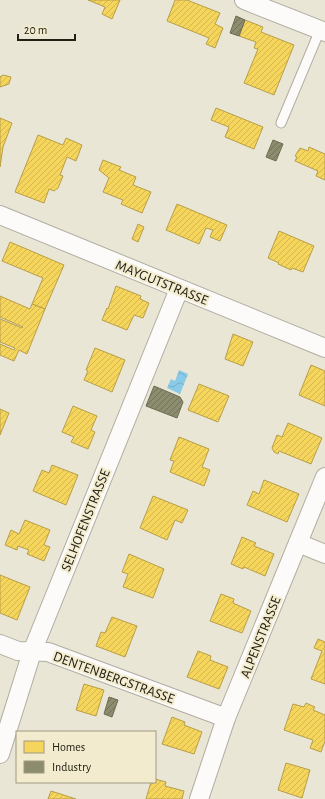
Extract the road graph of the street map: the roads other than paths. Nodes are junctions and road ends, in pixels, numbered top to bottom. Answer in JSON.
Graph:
{"nodes":[{"id":1,"x":244,"y":0,"type":"edge"},
{"id":2,"x":322,"y":31,"type":"edge"},
{"id":3,"x":281,"y":123,"type":"dead end"},
{"id":4,"x":0,"y":215,"type":"edge"},
{"id":5,"x":179,"y":289,"type":"junction"},
{"id":6,"x":325,"y":348,"type":"edge"},
{"id":7,"x":325,"y":477,"type":"edge"},
{"id":8,"x":298,"y":543,"type":"junction"},
{"id":9,"x":325,"y":554,"type":"edge"},
{"id":10,"x":0,"y":644,"type":"edge"},
{"id":11,"x":32,"y":652,"type":"junction"},
{"id":12,"x":226,"y":718,"type":"junction"},
{"id":13,"x":0,"y":754,"type":"edge"},
{"id":14,"x":199,"y":799,"type":"edge"}],
"edges":[{"from":1,"to":2,"type":"street"},
{"from":2,"to":3,"type":"lane"},
{"from":4,"to":5,"type":"street","name":"MAYGUTSTRASSE"},
{"from":5,"to":6,"type":"street","name":"MAYGUTSTRASSE"},
{"from":5,"to":11,"type":"street","name":"SELHOFENSTRASSE"},
{"from":7,"to":8,"type":"street","name":"ALPENSTRASSE"},
{"from":8,"to":9,"type":"street"},
{"from":8,"to":12,"type":"street","name":"ALPENSTRASSE"},
{"from":10,"to":11,"type":"street","name":"DENTENBERGSTRASSE"},
{"from":11,"to":12,"type":"street","name":"DENTENBERGSTRASSE"},
{"from":11,"to":13,"type":"street","name":"SELHOFENSTRASSE"},
{"from":12,"to":14,"type":"street","name":"ALPENSTRASSE"}]}
